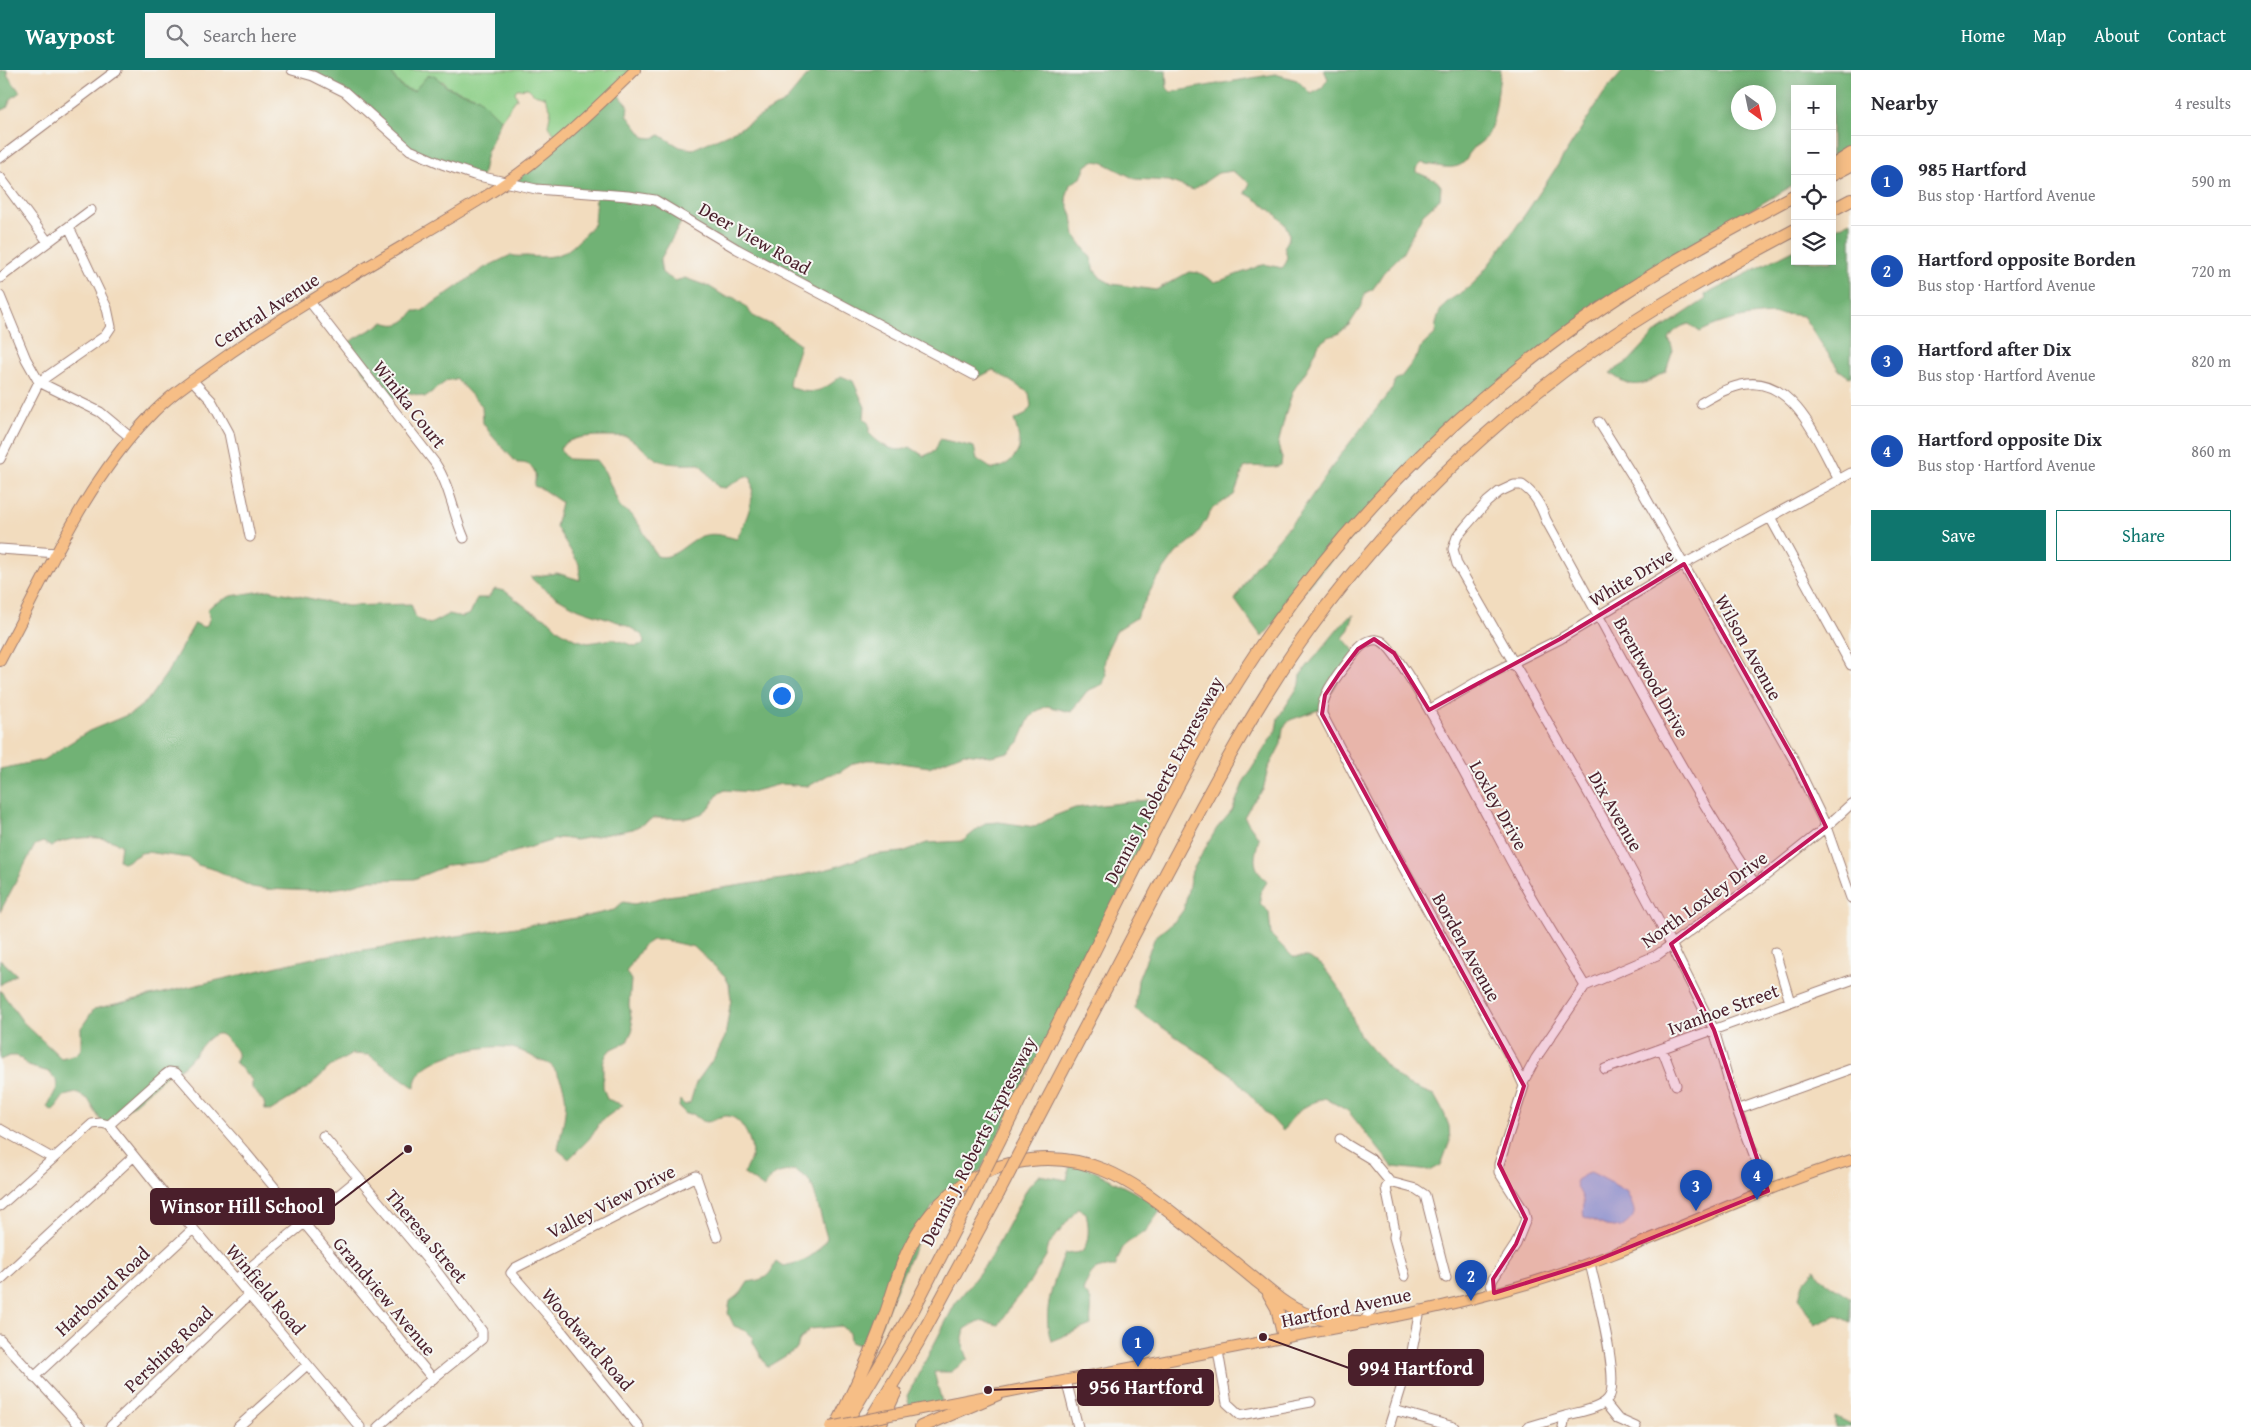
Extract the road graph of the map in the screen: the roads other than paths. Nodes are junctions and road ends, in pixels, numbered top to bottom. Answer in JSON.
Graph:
{"nodes":[{"id":1,"x":118,"y":70,"type":"edge"},
{"id":2,"x":292,"y":70,"type":"edge"},
{"id":3,"x":635,"y":70,"type":"edge"},
{"id":4,"x":1851,"y":154,"type":"edge"},
{"id":5,"x":0,"y":158,"type":"edge"},
{"id":6,"x":1836,"y":163,"type":"edge"},
{"id":7,"x":1851,"y":165,"type":"edge"},
{"id":8,"x":1836,"y":173,"type":"edge"},
{"id":9,"x":0,"y":177,"type":"edge"},
{"id":10,"x":504,"y":183,"type":"junction"},
{"id":11,"x":1791,"y":196,"type":"edge"},
{"id":12,"x":1851,"y":200,"type":"edge"},
{"id":13,"x":1851,"y":206,"type":"edge"},
{"id":14,"x":1836,"y":208,"type":"edge"},
{"id":15,"x":91,"y":210,"type":"dead end"},
{"id":16,"x":1836,"y":212,"type":"edge"},
{"id":17,"x":70,"y":227,"type":"junction"},
{"id":18,"x":1791,"y":232,"type":"edge"},
{"id":19,"x":48,"y":242,"type":"junction"},
{"id":20,"x":0,"y":278,"type":"edge"},
{"id":21,"x":0,"y":296,"type":"edge"},
{"id":22,"x":310,"y":302,"type":"junction"},
{"id":23,"x":974,"y":376,"type":"dead end"},
{"id":24,"x":192,"y":380,"type":"junction"},
{"id":25,"x":39,"y":382,"type":"junction"},
{"id":26,"x":1701,"y":403,"type":"dead end"},
{"id":27,"x":1599,"y":422,"type":"dead end"},
{"id":28,"x":130,"y":437,"type":"junction"},
{"id":29,"x":0,"y":459,"type":"edge"},
{"id":30,"x":1851,"y":473,"type":"edge"},
{"id":31,"x":1839,"y":480,"type":"junction"},
{"id":32,"x":1522,"y":485,"type":"joint"},
{"id":33,"x":1770,"y":517,"type":"junction"},
{"id":34,"x":250,"y":537,"type":"dead end"},
{"id":35,"x":464,"y":538,"type":"dead end"},
{"id":36,"x":0,"y":550,"type":"edge"},
{"id":37,"x":57,"y":553,"type":"junction"},
{"id":38,"x":1684,"y":564,"type":"junction"},
{"id":39,"x":1599,"y":615,"type":"junction"},
{"id":40,"x":1382,"y":641,"type":"joint"},
{"id":41,"x":0,"y":661,"type":"edge"},
{"id":42,"x":1515,"y":663,"type":"junction"},
{"id":43,"x":1851,"y":665,"type":"edge"},
{"id":44,"x":1429,"y":710,"type":"junction"},
{"id":45,"x":1851,"y":804,"type":"edge"},
{"id":46,"x":1826,"y":827,"type":"junction"},
{"id":47,"x":1754,"y":884,"type":"junction"},
{"id":48,"x":1851,"y":898,"type":"edge"},
{"id":49,"x":1671,"y":944,"type":"junction"},
{"id":50,"x":1776,"y":952,"type":"dead end"},
{"id":51,"x":1851,"y":980,"type":"edge"},
{"id":52,"x":1585,"y":986,"type":"junction"},
{"id":53,"x":1790,"y":1002,"type":"junction"},
{"id":54,"x":1714,"y":1030,"type":"junction"},
{"id":55,"x":1662,"y":1049,"type":"junction"},
{"id":56,"x":1605,"y":1069,"type":"dead end"},
{"id":57,"x":1851,"y":1069,"type":"edge"},
{"id":58,"x":1523,"y":1082,"type":"junction"},
{"id":59,"x":1676,"y":1085,"type":"dead end"},
{"id":60,"x":1738,"y":1110,"type":"junction"},
{"id":61,"x":109,"y":1125,"type":"junction"},
{"id":62,"x":0,"y":1129,"type":"edge"},
{"id":63,"x":323,"y":1136,"type":"dead end"},
{"id":64,"x":1340,"y":1139,"type":"dead end"},
{"id":65,"x":134,"y":1156,"type":"junction"},
{"id":66,"x":52,"y":1158,"type":"junction"},
{"id":67,"x":1851,"y":1160,"type":"edge"},
{"id":68,"x":358,"y":1179,"type":"junction"},
{"id":69,"x":1390,"y":1182,"type":"junction"},
{"id":70,"x":1768,"y":1192,"type":"junction"},
{"id":71,"x":0,"y":1206,"type":"edge"},
{"id":72,"x":302,"y":1223,"type":"junction"},
{"id":73,"x":193,"y":1229,"type":"junction"},
{"id":74,"x":716,"y":1236,"type":"dead end"},
{"id":75,"x":1590,"y":1263,"type":"junction"},
{"id":76,"x":511,"y":1273,"type":"joint"},
{"id":77,"x":1404,"y":1276,"type":"dead end"},
{"id":78,"x":1446,"y":1278,"type":"dead end"},
{"id":79,"x":236,"y":1279,"type":"junction"},
{"id":80,"x":0,"y":1280,"type":"edge"},
{"id":81,"x":1257,"y":1281,"type":"junction"},
{"id":82,"x":1494,"y":1293,"type":"junction"},
{"id":83,"x":249,"y":1294,"type":"junction"},
{"id":84,"x":1371,"y":1310,"type":"dead end"},
{"id":85,"x":1420,"y":1310,"type":"junction"},
{"id":86,"x":1364,"y":1322,"type":"junction"},
{"id":87,"x":1284,"y":1338,"type":"junction"},
{"id":88,"x":0,"y":1339,"type":"edge"},
{"id":89,"x":918,"y":1342,"type":"junction"},
{"id":90,"x":1218,"y":1351,"type":"junction"},
{"id":91,"x":307,"y":1365,"type":"junction"},
{"id":92,"x":34,"y":1377,"type":"junction"},
{"id":93,"x":433,"y":1379,"type":"junction"},
{"id":94,"x":1066,"y":1380,"type":"junction"},
{"id":95,"x":998,"y":1394,"type":"junction"},
{"id":96,"x":1311,"y":1402,"type":"dead end"},
{"id":97,"x":1604,"y":1403,"type":"junction"},
{"id":98,"x":1394,"y":1410,"type":"junction"},
{"id":99,"x":1565,"y":1416,"type":"junction"},
{"id":100,"x":81,"y":1427,"type":"edge"},
{"id":101,"x":110,"y":1427,"type":"edge"},
{"id":102,"x":238,"y":1427,"type":"edge"},
{"id":103,"x":360,"y":1427,"type":"edge"},
{"id":104,"x":378,"y":1427,"type":"edge"},
{"id":105,"x":639,"y":1427,"type":"edge"},
{"id":106,"x":830,"y":1427,"type":"edge"},
{"id":107,"x":836,"y":1427,"type":"edge"},
{"id":108,"x":843,"y":1427,"type":"edge"},
{"id":109,"x":866,"y":1427,"type":"edge"},
{"id":110,"x":879,"y":1427,"type":"edge"},
{"id":111,"x":921,"y":1427,"type":"edge"},
{"id":112,"x":1078,"y":1427,"type":"edge"},
{"id":113,"x":1389,"y":1427,"type":"edge"},
{"id":114,"x":1454,"y":1427,"type":"edge"},
{"id":115,"x":1528,"y":1427,"type":"edge"},
{"id":116,"x":1563,"y":1427,"type":"edge"},
{"id":117,"x":1636,"y":1427,"type":"edge"}],
"edges":[{"from":1,"to":5,"type":"street"},
{"from":2,"to":10,"type":"street","name":"Deer View Road"},
{"from":3,"to":10,"type":"main road","name":"Central Avenue"},
{"from":4,"to":6,"type":"highway"},
{"from":7,"to":8,"type":"highway"},
{"from":9,"to":19,"type":"street"},
{"from":10,"to":22,"type":"main road","name":"Central Avenue"},
{"from":10,"to":23,"type":"street","name":"Deer View Road"},
{"from":11,"to":108,"type":"highway","name":"Dennis J. Roberts Expressway","bridge":true},
{"from":12,"to":14,"type":"highway"},
{"from":13,"to":16,"type":"highway"},
{"from":15,"to":17,"type":"street"},
{"from":17,"to":19,"type":"street"},
{"from":17,"to":25,"type":"street"},
{"from":18,"to":89,"type":"highway","bridge":true},
{"from":19,"to":20,"type":"street"},
{"from":21,"to":25,"type":"street"},
{"from":22,"to":24,"type":"main road","name":"Central Avenue"},
{"from":22,"to":35,"type":"street","name":"Winika Court"},
{"from":24,"to":28,"type":"main road","name":"Central Avenue"},
{"from":24,"to":34,"type":"street"},
{"from":25,"to":28,"type":"street"},
{"from":25,"to":29,"type":"street"},
{"from":26,"to":31,"type":"street"},
{"from":27,"to":38,"type":"street","name":"Wilson Avenue"},
{"from":28,"to":37,"type":"main road","name":"Central Avenue"},
{"from":30,"to":31,"type":"street","name":"White Drive"},
{"from":31,"to":33,"type":"street","name":"White Drive"},
{"from":32,"to":39,"type":"street","name":"Brentwood Drive"},
{"from":32,"to":42,"type":"street","name":"Dix Avenue"},
{"from":33,"to":38,"type":"street","name":"White Drive"},
{"from":33,"to":43,"type":"street"},
{"from":36,"to":37,"type":"street"},
{"from":37,"to":41,"type":"main road","name":"Central Avenue"},
{"from":38,"to":39,"type":"street","name":"White Drive"},
{"from":38,"to":46,"type":"street","name":"Wilson Avenue"},
{"from":39,"to":42,"type":"street","name":"White Drive"},
{"from":39,"to":47,"type":"street","name":"Brentwood Drive"},
{"from":40,"to":44,"type":"street","name":"Loxley Drive"},
{"from":40,"to":58,"type":"street","name":"Borden Avenue"},
{"from":42,"to":44,"type":"street","name":"White Drive"},
{"from":42,"to":49,"type":"street","name":"Dix Avenue"},
{"from":44,"to":52,"type":"street","name":"Loxley Drive"},
{"from":45,"to":46,"type":"street","name":"North Loxley Drive"},
{"from":46,"to":47,"type":"street","name":"North Loxley Drive"},
{"from":46,"to":48,"type":"street","name":"Wilson Avenue"},
{"from":47,"to":49,"type":"street","name":"North Loxley Drive"},
{"from":49,"to":52,"type":"street","name":"North Loxley Drive"},
{"from":49,"to":54,"type":"street","name":"Dix Avenue"},
{"from":50,"to":53,"type":"street"},
{"from":51,"to":53,"type":"street","name":"Ivanhoe Street"},
{"from":52,"to":58,"type":"street"},
{"from":53,"to":54,"type":"street","name":"Ivanhoe Street"},
{"from":54,"to":55,"type":"street","name":"Ivanhoe Street"},
{"from":54,"to":60,"type":"street","name":"Dix Avenue"},
{"from":55,"to":56,"type":"street","name":"Ivanhoe Street"},
{"from":55,"to":59,"type":"street"},
{"from":57,"to":60,"type":"street"},
{"from":58,"to":82,"type":"street"},
{"from":60,"to":70,"type":"street","name":"Dix Avenue"},
{"from":61,"to":65,"type":"street","name":"Winfield Road"},
{"from":61,"to":66,"type":"street"},
{"from":61,"to":72,"type":"street","name":"Grandview Avenue"},
{"from":62,"to":66,"type":"street"},
{"from":63,"to":68,"type":"street","name":"Theresa Street"},
{"from":64,"to":69,"type":"street"},
{"from":65,"to":73,"type":"street","name":"Winfield Road"},
{"from":65,"to":80,"type":"street"},
{"from":66,"to":71,"type":"street"},
{"from":67,"to":70,"type":"main road","name":"Hartford Avenue"},
{"from":68,"to":72,"type":"street"},
{"from":68,"to":93,"type":"street","name":"Theresa Street"},
{"from":69,"to":77,"type":"street"},
{"from":69,"to":78,"type":"street"},
{"from":70,"to":75,"type":"main road","name":"Hartford Avenue"},
{"from":72,"to":79,"type":"street"},
{"from":72,"to":93,"type":"street","name":"Grandview Avenue"},
{"from":73,"to":79,"type":"street","name":"Winfield Road"},
{"from":73,"to":92,"type":"street","name":"Harbourd Road"},
{"from":74,"to":76,"type":"street","name":"Valley View Drive"},
{"from":75,"to":82,"type":"main road","name":"Hartford Avenue"},
{"from":75,"to":97,"type":"street"},
{"from":76,"to":105,"type":"street","name":"Woodward Road"},
{"from":79,"to":83,"type":"street","name":"Winfield Road"},
{"from":81,"to":86,"type":"highway"},
{"from":81,"to":87,"type":"highway"},
{"from":81,"to":107,"type":"highway"},
{"from":82,"to":85,"type":"main road","name":"Hartford Avenue"},
{"from":83,"to":91,"type":"street","name":"Winfield Road"},
{"from":83,"to":101,"type":"street","name":"Pershing Road"},
{"from":84,"to":86,"type":"street"},
{"from":85,"to":86,"type":"main road","name":"Hartford Avenue"},
{"from":85,"to":98,"type":"street"},
{"from":86,"to":87,"type":"main road","name":"Hartford Avenue"},
{"from":87,"to":90,"type":"main road","name":"Hartford Avenue"},
{"from":88,"to":92,"type":"street"},
{"from":89,"to":109,"type":"highway"},
{"from":89,"to":110,"type":"highway"},
{"from":90,"to":94,"type":"main road","name":"Hartford Avenue"},
{"from":90,"to":96,"type":"street"},
{"from":91,"to":102,"type":"street"},
{"from":91,"to":103,"type":"street","name":"Winfield Road"},
{"from":92,"to":100,"type":"street"},
{"from":93,"to":104,"type":"street"},
{"from":94,"to":95,"type":"main road","name":"Hartford Avenue"},
{"from":94,"to":112,"type":"street"},
{"from":95,"to":106,"type":"main road","name":"Hartford Avenue","bridge":true},
{"from":95,"to":111,"type":"highway"},
{"from":97,"to":99,"type":"street"},
{"from":97,"to":117,"type":"street"},
{"from":98,"to":113,"type":"street"},
{"from":98,"to":114,"type":"street"},
{"from":99,"to":115,"type":"street"},
{"from":99,"to":116,"type":"street"}]}
